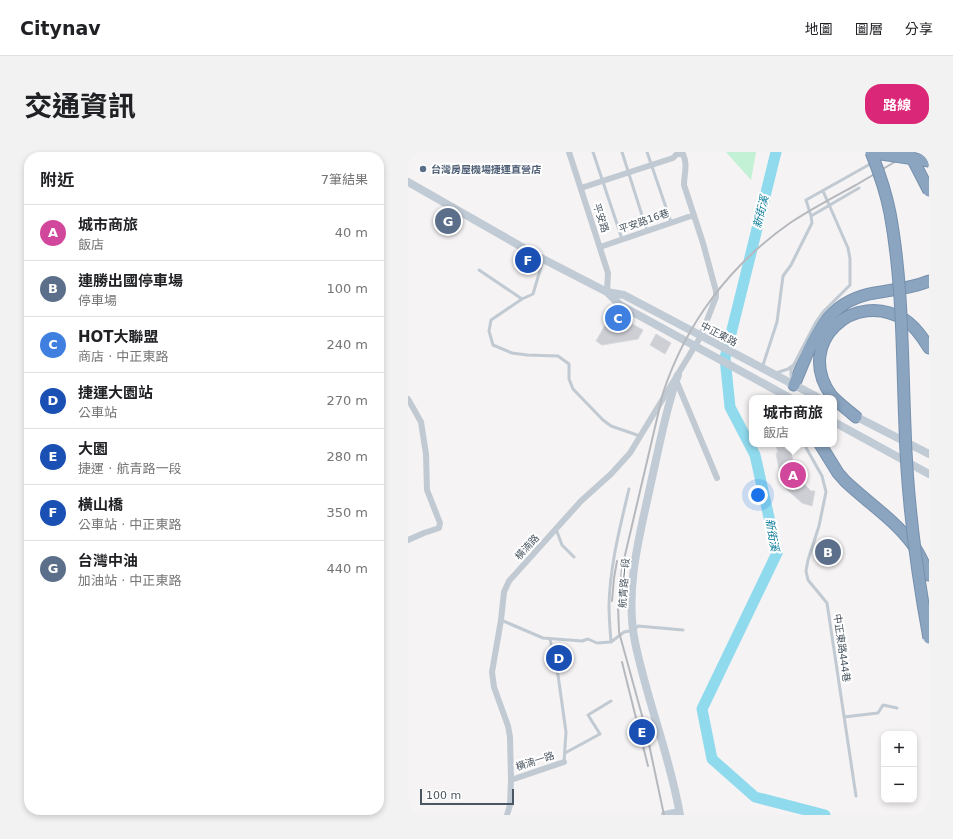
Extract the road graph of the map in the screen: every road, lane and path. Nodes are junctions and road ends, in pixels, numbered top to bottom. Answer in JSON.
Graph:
{"nodes":[{"id":1,"x":569,"y":152,"type":"edge"},
{"id":2,"x":593,"y":152,"type":"edge"},
{"id":3,"x":622,"y":152,"type":"edge"},
{"id":4,"x":647,"y":152,"type":"edge"},
{"id":5,"x":871,"y":152,"type":"edge"},
{"id":6,"x":876,"y":152,"type":"edge"},
{"id":7,"x":891,"y":152,"type":"edge"},
{"id":8,"x":908,"y":152,"type":"edge"},
{"id":9,"x":672,"y":155,"type":"edge"},
{"id":10,"x":929,"y":161,"type":"edge"},
{"id":11,"x":652,"y":165,"type":"junction"},
{"id":12,"x":628,"y":172,"type":"junction"},
{"id":13,"x":602,"y":181,"type":"junction"},
{"id":14,"x":408,"y":182,"type":"edge"},
{"id":15,"x":581,"y":188,"type":"junction"},
{"id":16,"x":859,"y":188,"type":"dead end"},
{"id":17,"x":823,"y":191,"type":"junction"},
{"id":18,"x":929,"y":191,"type":"edge"},
{"id":19,"x":830,"y":205,"type":"junction"},
{"id":20,"x":694,"y":215,"type":"junction"},
{"id":21,"x":811,"y":216,"type":"junction"},
{"id":22,"x":671,"y":223,"type":"junction"},
{"id":23,"x":647,"y":231,"type":"junction"},
{"id":24,"x":622,"y":239,"type":"junction"},
{"id":25,"x":600,"y":247,"type":"junction"},
{"id":26,"x":543,"y":258,"type":"junction"},
{"id":27,"x":479,"y":270,"type":"dead end"},
{"id":28,"x":929,"y":281,"type":"edge"},
{"id":29,"x":607,"y":292,"type":"junction"},
{"id":30,"x":522,"y":300,"type":"junction"},
{"id":31,"x":701,"y":336,"type":"junction"},
{"id":32,"x":695,"y":347,"type":"junction"},
{"id":33,"x":929,"y":348,"type":"edge"},
{"id":34,"x":794,"y":365,"type":"junction"},
{"id":35,"x":761,"y":368,"type":"junction"},
{"id":36,"x":771,"y":373,"type":"junction"},
{"id":37,"x":677,"y":377,"type":"junction"},
{"id":38,"x":794,"y":385,"type":"junction"},
{"id":39,"x":782,"y":395,"type":"edge"},
{"id":40,"x":785,"y":395,"type":"edge"},
{"id":41,"x":813,"y":395,"type":"edge"},
{"id":42,"x":831,"y":395,"type":"edge"},
{"id":43,"x":408,"y":399,"type":"edge"},
{"id":44,"x":837,"y":400,"type":"edge"},
{"id":45,"x":837,"y":407,"type":"edge"},
{"id":46,"x":856,"y":417,"type":"junction"},
{"id":47,"x":837,"y":424,"type":"edge"},
{"id":48,"x":640,"y":436,"type":"junction"},
{"id":49,"x":806,"y":447,"type":"edge"},
{"id":50,"x":822,"y":447,"type":"edge"},
{"id":51,"x":926,"y":453,"type":"edge"},
{"id":52,"x":929,"y":474,"type":"edge"},
{"id":53,"x":717,"y":478,"type":"dead end"},
{"id":54,"x":629,"y":489,"type":"dead end"},
{"id":55,"x":556,"y":529,"type":"junction"},
{"id":56,"x":408,"y":540,"type":"edge"},
{"id":57,"x":574,"y":557,"type":"dead end"},
{"id":58,"x":929,"y":575,"type":"edge"},
{"id":59,"x":501,"y":620,"type":"junction"},
{"id":60,"x":634,"y":630,"type":"junction"},
{"id":61,"x":683,"y":630,"type":"dead end"},
{"id":62,"x":929,"y":638,"type":"edge"},
{"id":63,"x":550,"y":639,"type":"junction"},
{"id":64,"x":611,"y":642,"type":"junction"},
{"id":65,"x":610,"y":701,"type":"dead end"},
{"id":66,"x":897,"y":708,"type":"dead end"},
{"id":67,"x":844,"y":717,"type":"junction"},
{"id":68,"x":565,"y":753,"type":"junction"},
{"id":69,"x":564,"y":762,"type":"joint"},
{"id":70,"x":511,"y":780,"type":"junction"},
{"id":71,"x":856,"y":796,"type":"dead end"},
{"id":72,"x":680,"y":814,"type":"edge"},
{"id":73,"x":507,"y":815,"type":"edge"},
{"id":74,"x":665,"y":815,"type":"edge"}],
"edges":[{"from":1,"to":15,"type":"street","name":"平安路"},
{"from":2,"to":13,"type":"lane"},
{"from":3,"to":12,"type":"lane"},
{"from":4,"to":11,"type":"lane"},
{"from":5,"to":62,"type":"highway","bridge":true},
{"from":6,"to":10,"type":"highway","bridge":true},
{"from":7,"to":17,"type":"lane"},
{"from":8,"to":18,"type":"highway","bridge":true},
{"from":9,"to":11,"type":"street"},
{"from":9,"to":20,"type":"street","name":"橫湳路"},
{"from":11,"to":12,"type":"street"},
{"from":11,"to":22,"type":"lane"},
{"from":12,"to":13,"type":"street"},
{"from":12,"to":23,"type":"lane"},
{"from":13,"to":15,"type":"street"},
{"from":13,"to":24,"type":"lane"},
{"from":14,"to":26,"type":"main road","name":"中正東路"},
{"from":15,"to":25,"type":"street","name":"平安路"},
{"from":16,"to":19,"type":"lane"},
{"from":17,"to":19,"type":"lane"},
{"from":17,"to":21,"type":"lane"},
{"from":19,"to":21,"type":"lane"},
{"from":19,"to":34,"type":"lane"},
{"from":20,"to":22,"type":"street","name":"平安路16巷"},
{"from":20,"to":31,"type":"street","name":"橫湳路"},
{"from":21,"to":35,"type":"lane"},
{"from":22,"to":23,"type":"street","name":"平安路16巷"},
{"from":23,"to":24,"type":"street","name":"平安路16巷"},
{"from":24,"to":25,"type":"street","name":"平安路16巷"},
{"from":25,"to":29,"type":"street","name":"平安路"},
{"from":26,"to":29,"type":"main road","name":"中正東路"},
{"from":26,"to":30,"type":"lane"},
{"from":27,"to":30,"type":"lane"},
{"from":28,"to":38,"type":"highway"},
{"from":29,"to":31,"type":"main road","name":"中正東路"},
{"from":29,"to":32,"type":"main road","name":"中正東路"},
{"from":30,"to":48,"type":"lane"},
{"from":31,"to":32,"type":"street","name":"橫湳路"},
{"from":31,"to":35,"type":"main road","name":"中正東路"},
{"from":32,"to":37,"type":"street","name":"橫湳路"},
{"from":32,"to":39,"type":"main road","name":"中正東路"},
{"from":33,"to":42,"type":"highway"},
{"from":34,"to":36,"type":"lane"},
{"from":34,"to":38,"type":"lane"},
{"from":35,"to":36,"type":"main road","name":"中正東路"},
{"from":36,"to":38,"type":"main road","name":"中正東路"},
{"from":37,"to":48,"type":"street","name":"橫湳路"},
{"from":37,"to":53,"type":"street"},
{"from":37,"to":60,"type":"main road","name":"航青路一段"},
{"from":38,"to":40,"type":"main road"},
{"from":38,"to":41,"type":"main road","name":"中正東路"},
{"from":43,"to":56,"type":"street"},
{"from":44,"to":46,"type":"highway"},
{"from":45,"to":46,"type":"main road"},
{"from":46,"to":51,"type":"main road"},
{"from":47,"to":52,"type":"main road"},
{"from":48,"to":55,"type":"street","name":"橫湳路"},
{"from":49,"to":67,"type":"lane","name":"中正東路444巷"},
{"from":50,"to":58,"type":"highway"},
{"from":54,"to":64,"type":"lane"},
{"from":55,"to":57,"type":"lane"},
{"from":55,"to":59,"type":"street","name":"橫湳路"},
{"from":59,"to":63,"type":"lane"},
{"from":59,"to":70,"type":"street","name":"橫湳路"},
{"from":60,"to":61,"type":"lane"},
{"from":60,"to":64,"type":"lane"},
{"from":60,"to":72,"type":"main road","name":"航青路一段"},
{"from":63,"to":64,"type":"lane"},
{"from":63,"to":68,"type":"lane"},
{"from":65,"to":68,"type":"lane"},
{"from":66,"to":67,"type":"lane"},
{"from":67,"to":71,"type":"lane","name":"中正東路444巷"},
{"from":68,"to":69,"type":"lane"},
{"from":69,"to":70,"type":"street","name":"橫湳一路"},
{"from":70,"to":73,"type":"street","name":"橫湳路"},
{"from":72,"to":74,"type":"main road"}]}
